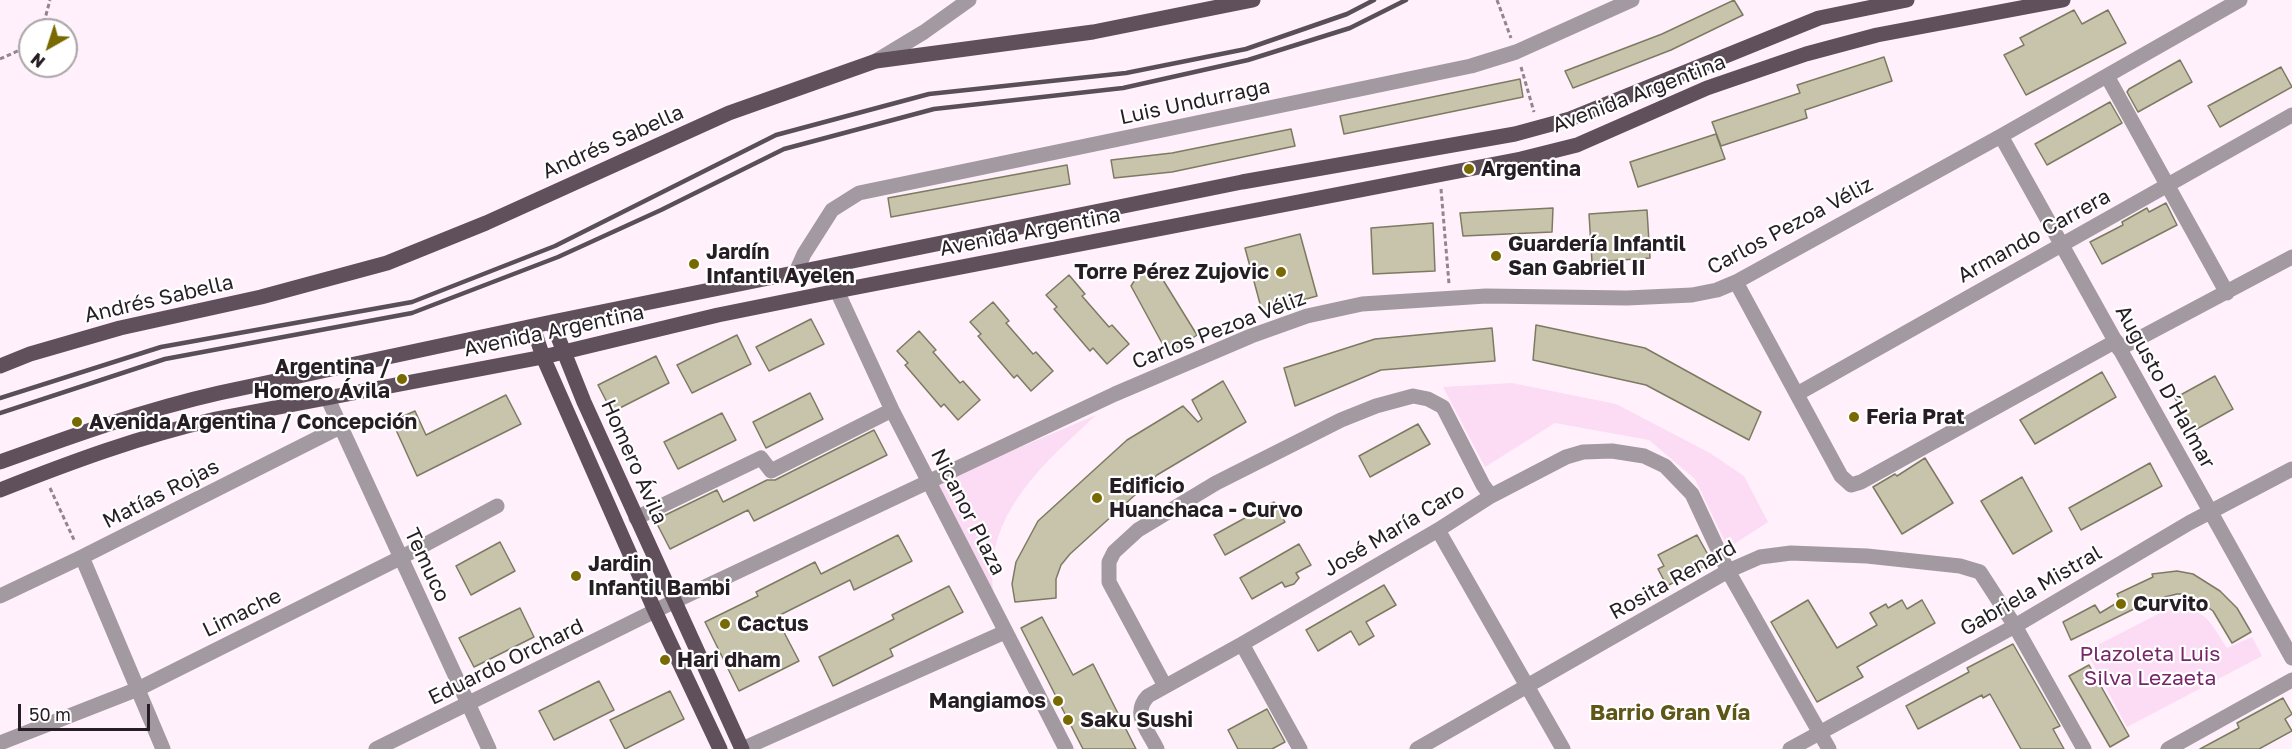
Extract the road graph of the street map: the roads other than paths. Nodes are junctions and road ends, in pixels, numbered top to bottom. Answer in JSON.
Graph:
{"nodes":[{"id":1,"x":969,"y":0,"type":"edge"},
{"id":2,"x":1253,"y":0,"type":"edge"},
{"id":3,"x":1632,"y":0,"type":"edge"},
{"id":4,"x":1907,"y":0,"type":"edge"},
{"id":5,"x":2063,"y":0,"type":"edge"},
{"id":6,"x":2240,"y":0,"type":"edge"},
{"id":7,"x":1995,"y":7,"type":"edge"},
{"id":8,"x":876,"y":62,"type":"junction"},
{"id":9,"x":2107,"y":76,"type":"junction"},
{"id":10,"x":2292,"y":115,"type":"edge"},
{"id":11,"x":2001,"y":136,"type":"junction"},
{"id":12,"x":2168,"y":185,"type":"junction"},
{"id":13,"x":2061,"y":244,"type":"junction"},
{"id":14,"x":2292,"y":257,"type":"edge"},
{"id":15,"x":796,"y":272,"type":"junction"},
{"id":16,"x":1736,"y":282,"type":"junction"},
{"id":17,"x":837,"y":291,"type":"junction"},
{"id":18,"x":2227,"y":293,"type":"junction"},
{"id":19,"x":552,"y":322,"type":"junction"},
{"id":20,"x":532,"y":327,"type":"junction"},
{"id":21,"x":2118,"y":345,"type":"junction"},
{"id":22,"x":564,"y":352,"type":"junction"},
{"id":23,"x":543,"y":357,"type":"junction"},
{"id":24,"x":0,"y":366,"type":"edge"},
{"id":25,"x":1797,"y":394,"type":"junction"},
{"id":26,"x":327,"y":399,"type":"junction"},
{"id":27,"x":892,"y":410,"type":"junction"},
{"id":28,"x":340,"y":427,"type":"junction"},
{"id":29,"x":0,"y":462,"type":"edge"},
{"id":30,"x":2292,"y":469,"type":"edge"},
{"id":31,"x":929,"y":482,"type":"junction"},
{"id":32,"x":0,"y":489,"type":"edge"},
{"id":33,"x":1491,"y":496,"type":"junction"},
{"id":34,"x":497,"y":506,"type":"dead end"},
{"id":35,"x":2211,"y":512,"type":"junction"},
{"id":36,"x":636,"y":518,"type":"junction"},
{"id":37,"x":1438,"y":530,"type":"junction"},
{"id":38,"x":82,"y":557,"type":"junction"},
{"id":39,"x":400,"y":558,"type":"junction"},
{"id":40,"x":1728,"y":571,"type":"junction"},
{"id":41,"x":0,"y":596,"type":"edge"},
{"id":42,"x":675,"y":601,"type":"junction"},
{"id":43,"x":655,"y":611,"type":"junction"},
{"id":44,"x":2015,"y":626,"type":"junction"},
{"id":45,"x":1005,"y":632,"type":"junction"},
{"id":46,"x":1242,"y":645,"type":"junction"},
{"id":47,"x":2292,"y":658,"type":"edge"},
{"id":48,"x":2292,"y":680,"type":"edge"},
{"id":49,"x":1165,"y":686,"type":"junction"},
{"id":50,"x":1527,"y":687,"type":"junction"},
{"id":51,"x":138,"y":689,"type":"junction"},
{"id":52,"x":468,"y":705,"type":"junction"},
{"id":53,"x":1820,"y":732,"type":"junction"},
{"id":54,"x":0,"y":743,"type":"edge"},
{"id":55,"x":163,"y":749,"type":"edge"},
{"id":56,"x":375,"y":749,"type":"edge"},
{"id":57,"x":489,"y":749,"type":"edge"},
{"id":58,"x":720,"y":749,"type":"edge"},
{"id":59,"x":742,"y":749,"type":"edge"},
{"id":60,"x":1066,"y":749,"type":"edge"},
{"id":61,"x":1157,"y":749,"type":"edge"},
{"id":62,"x":1300,"y":749,"type":"edge"},
{"id":63,"x":1417,"y":749,"type":"edge"},
{"id":64,"x":1563,"y":749,"type":"edge"},
{"id":65,"x":1790,"y":749,"type":"edge"},
{"id":66,"x":1828,"y":749,"type":"edge"},
{"id":67,"x":2084,"y":749,"type":"edge"},
{"id":68,"x":2168,"y":749,"type":"edge"}],
"edges":[{"from":1,"to":8,"type":"street"},
{"from":2,"to":8,"type":"main road","name":"Andrés Sabella"},
{"from":3,"to":15,"type":"street","name":"Luis Undurraga"},
{"from":4,"to":15,"type":"main road","name":"Avenida Argentina"},
{"from":5,"to":7,"type":"main road","name":"Avenida Argentina"},
{"from":6,"to":9,"type":"street","name":"Carlos Pezoa Véliz"},
{"from":7,"to":17,"type":"main road","name":"Avenida Argentina"},
{"from":8,"to":24,"type":"main road","name":"Andrés Sabella"},
{"from":9,"to":11,"type":"street","name":"Carlos Pezoa Véliz"},
{"from":9,"to":12,"type":"street"},
{"from":10,"to":12,"type":"street","name":"Armando Carrera"},
{"from":11,"to":13,"type":"street","name":"Augusto D´Halmar"},
{"from":11,"to":16,"type":"street","name":"Carlos Pezoa Véliz"},
{"from":12,"to":13,"type":"street","name":"Armando Carrera"},
{"from":12,"to":18,"type":"street"},
{"from":13,"to":21,"type":"street","name":"Augusto D´Halmar"},
{"from":13,"to":25,"type":"street","name":"Armando Carrera"},
{"from":14,"to":18,"type":"street"},
{"from":15,"to":19,"type":"main road","name":"Avenida Argentina"},
{"from":16,"to":25,"type":"street"},
{"from":16,"to":31,"type":"street","name":"Carlos Pezoa Véliz"},
{"from":17,"to":22,"type":"main road","name":"Avenida Argentina"},
{"from":17,"to":27,"type":"street","name":"Nicanor Plaza"},
{"from":18,"to":21,"type":"street"},
{"from":19,"to":20,"type":"main road","name":"Avenida Argentina"},
{"from":19,"to":22,"type":"main road","name":"Homero Ávila"},
{"from":20,"to":23,"type":"main road","name":"Homero Ávila"},
{"from":20,"to":29,"type":"main road","name":"Avenida Argentina"},
{"from":21,"to":25,"type":"street"},
{"from":21,"to":35,"type":"street","name":"Augusto D´Halmar"},
{"from":22,"to":23,"type":"main road","name":"Avenida Argentina"},
{"from":22,"to":36,"type":"main road","name":"Homero Ávila"},
{"from":23,"to":26,"type":"main road","name":"Avenida Argentina"},
{"from":23,"to":43,"type":"main road","name":"Homero Ávila"},
{"from":26,"to":28,"type":"street","name":"Temuco"},
{"from":26,"to":32,"type":"main road","name":"Avenida Argentina"},
{"from":27,"to":31,"type":"street","name":"Nicanor Plaza"},
{"from":27,"to":36,"type":"street"},
{"from":28,"to":38,"type":"street","name":"Matías Rojas"},
{"from":28,"to":39,"type":"street","name":"Temuco"},
{"from":30,"to":35,"type":"street","name":"Gabriela Mistral"},
{"from":31,"to":42,"type":"street","name":"Carlos Pezoa Véliz"},
{"from":31,"to":45,"type":"street","name":"Nicanor Plaza"},
{"from":33,"to":37,"type":"street","name":"José María Caro"},
{"from":33,"to":40,"type":"street","name":"José María Caro"},
{"from":33,"to":49,"type":"street"},
{"from":34,"to":39,"type":"street","name":"Limache"},
{"from":35,"to":44,"type":"street","name":"Gabriela Mistral"},
{"from":35,"to":47,"type":"street","name":"Augusto D´Halmar"},
{"from":36,"to":42,"type":"main road","name":"Homero Ávila"},
{"from":37,"to":46,"type":"street","name":"José María Caro"},
{"from":37,"to":50,"type":"street"},
{"from":38,"to":41,"type":"street","name":"Matías Rojas"},
{"from":38,"to":51,"type":"street"},
{"from":39,"to":51,"type":"street","name":"Limache"},
{"from":39,"to":52,"type":"street","name":"Temuco"},
{"from":40,"to":44,"type":"street","name":"Rosita Renard"},
{"from":40,"to":50,"type":"street","name":"Rosita Renard"},
{"from":40,"to":53,"type":"street"},
{"from":42,"to":43,"type":"street","name":"Carlos Pezoa Véliz"},
{"from":42,"to":59,"type":"main road","name":"Homero Ávila"},
{"from":43,"to":52,"type":"street","name":"Eduardo Orchard"},
{"from":43,"to":58,"type":"main road","name":"Homero Ávila"},
{"from":44,"to":53,"type":"street","name":"Gabriela Mistral"},
{"from":44,"to":67,"type":"street"},
{"from":45,"to":59,"type":"street"},
{"from":45,"to":60,"type":"street","name":"Nicanor Plaza"},
{"from":46,"to":49,"type":"street","name":"José María Caro"},
{"from":46,"to":62,"type":"street"},
{"from":48,"to":68,"type":"street"},
{"from":49,"to":61,"type":"street","name":"José María Caro"},
{"from":50,"to":63,"type":"street","name":"Rosita Renard"},
{"from":50,"to":64,"type":"street"},
{"from":51,"to":54,"type":"street","name":"Limache"},
{"from":51,"to":55,"type":"street"},
{"from":52,"to":56,"type":"street","name":"Eduardo Orchard"},
{"from":52,"to":57,"type":"street","name":"Temuco"},
{"from":53,"to":65,"type":"street","name":"Gabriela Mistral"},
{"from":53,"to":66,"type":"street"}]}
